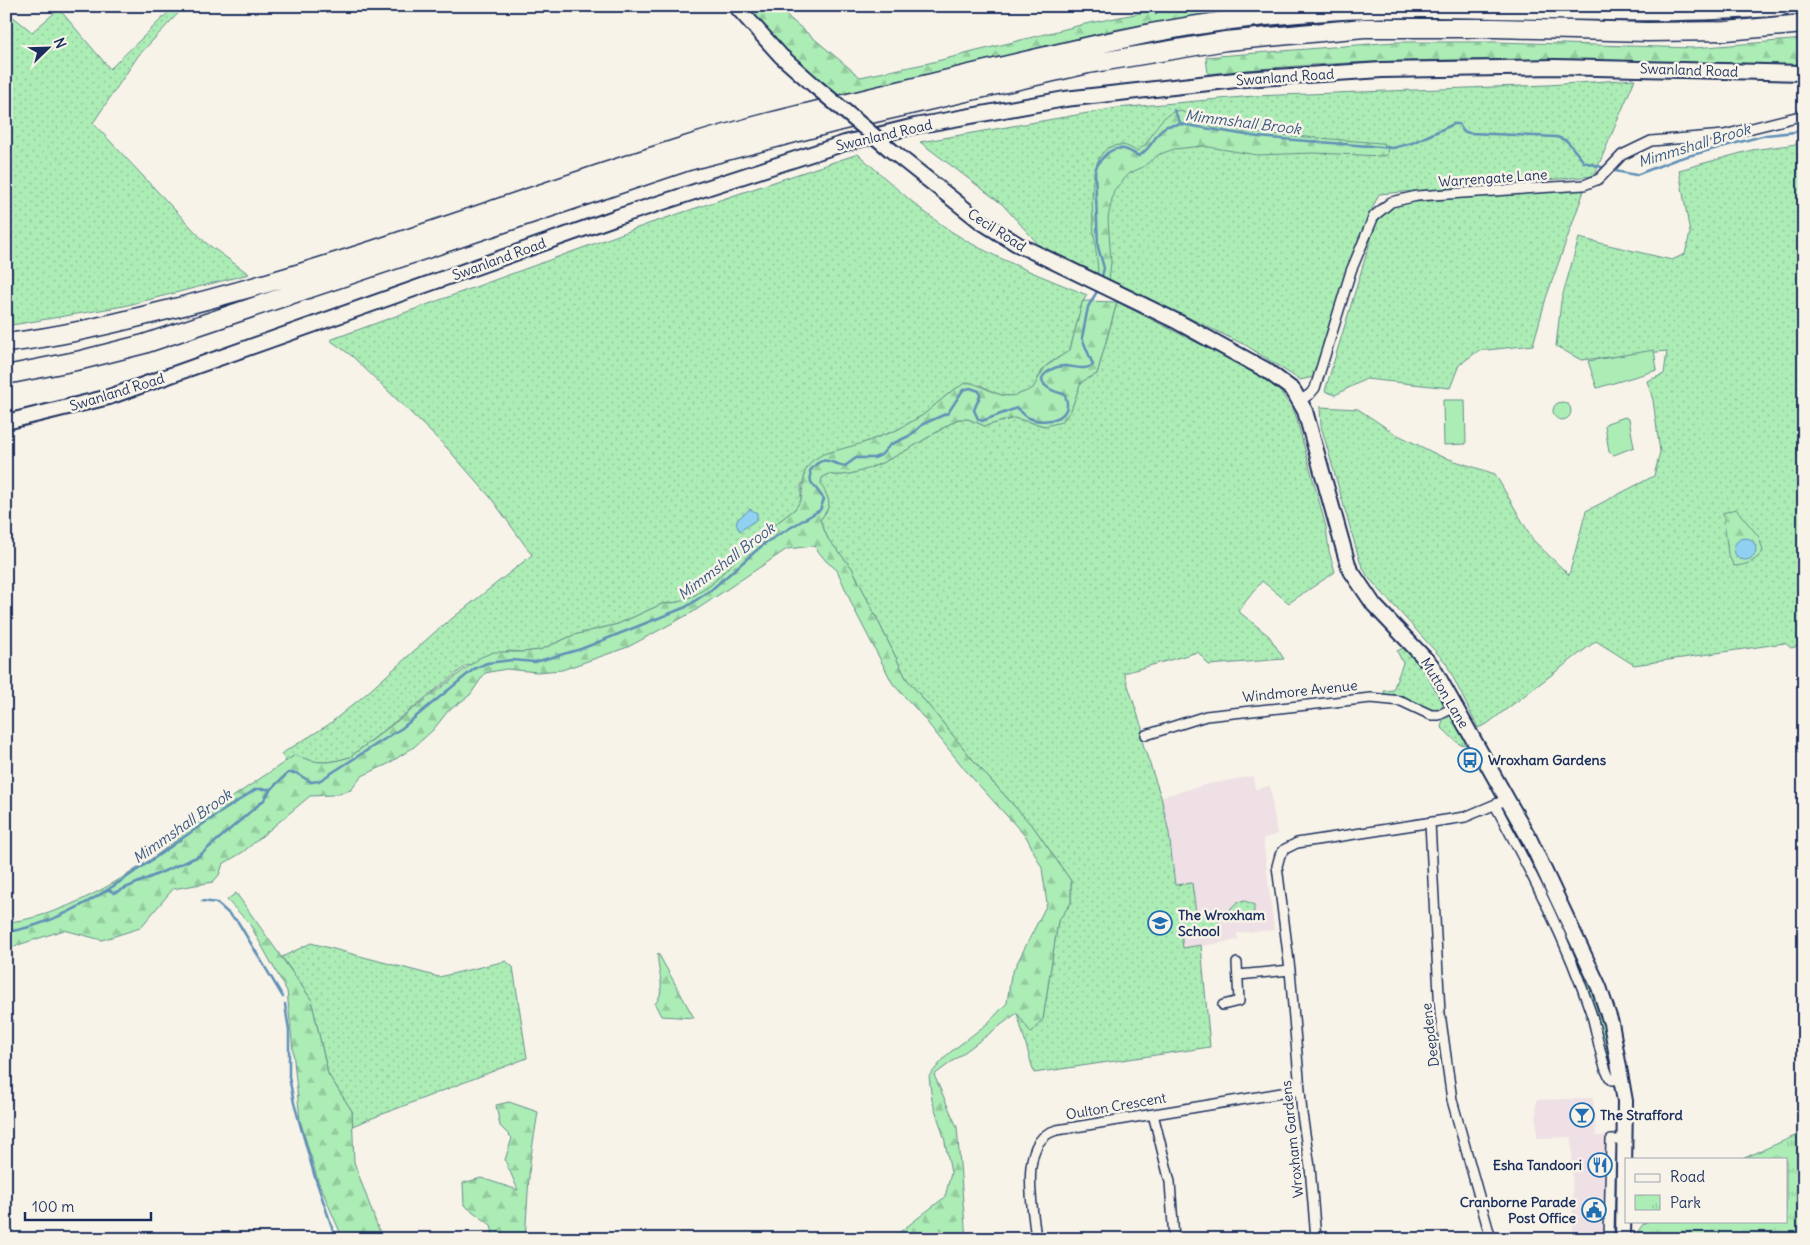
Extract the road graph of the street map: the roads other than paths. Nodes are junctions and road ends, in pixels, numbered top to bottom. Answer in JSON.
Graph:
{"nodes":[{"id":1,"x":736,"y":6,"type":"edge"},
{"id":2,"x":1782,"y":6,"type":"edge"},
{"id":3,"x":1804,"y":24,"type":"edge"},
{"id":4,"x":1804,"y":73,"type":"edge"},
{"id":5,"x":1804,"y":115,"type":"edge"},
{"id":6,"x":6,"y":343,"type":"edge"},
{"id":7,"x":6,"y":375,"type":"edge"},
{"id":8,"x":1299,"y":399,"type":"junction"},
{"id":9,"x":6,"y":422,"type":"edge"},
{"id":10,"x":1455,"y":707,"type":"junction"},
{"id":11,"x":1146,"y":735,"type":"dead end"},
{"id":12,"x":1502,"y":802,"type":"junction"},
{"id":13,"x":1430,"y":823,"type":"junction"},
{"id":14,"x":1237,"y":963,"type":"dead end"},
{"id":15,"x":1290,"y":970,"type":"junction"},
{"id":16,"x":1238,"y":975,"type":"junction"},
{"id":17,"x":1223,"y":1006,"type":"dead end"},
{"id":18,"x":1300,"y":1090,"type":"junction"},
{"id":19,"x":1153,"y":1114,"type":"junction"},
{"id":20,"x":1627,"y":1140,"type":"junction"},
{"id":21,"x":1626,"y":1158,"type":"edge"},
{"id":22,"x":1625,"y":1206,"type":"edge"},
{"id":23,"x":1036,"y":1239,"type":"edge"},
{"id":24,"x":1174,"y":1239,"type":"edge"},
{"id":25,"x":1316,"y":1239,"type":"edge"},
{"id":26,"x":1491,"y":1239,"type":"edge"},
{"id":27,"x":1609,"y":1239,"type":"edge"},
{"id":28,"x":1624,"y":1239,"type":"edge"}],
"edges":[{"from":1,"to":8,"type":"street","name":"Cecil Road","bridge":true},
{"from":2,"to":6,"type":"highway"},
{"from":3,"to":7,"type":"highway"},
{"from":4,"to":9,"type":"street","name":"Swanland Road"},
{"from":5,"to":8,"type":"street","name":"Warrengate Lane"},
{"from":8,"to":10,"type":"street","name":"Mutton Lane"},
{"from":10,"to":11,"type":"street","name":"Windmore Avenue"},
{"from":10,"to":12,"type":"street","name":"Mutton Lane"},
{"from":12,"to":13,"type":"street","name":"Wroxham Gardens"},
{"from":12,"to":20,"type":"street","name":"Mutton Lane"},
{"from":13,"to":15,"type":"street","name":"Wroxham Gardens"},
{"from":13,"to":26,"type":"street","name":"Deepdene"},
{"from":14,"to":16,"type":"street"},
{"from":15,"to":16,"type":"street"},
{"from":15,"to":18,"type":"street","name":"Wroxham Gardens"},
{"from":16,"to":17,"type":"street"},
{"from":18,"to":19,"type":"street","name":"Oulton Crescent"},
{"from":18,"to":25,"type":"street","name":"Wroxham Gardens"},
{"from":19,"to":23,"type":"street","name":"Oulton Crescent"},
{"from":19,"to":24,"type":"street"},
{"from":20,"to":21,"type":"street","name":"Mutton Lane"},
{"from":20,"to":27,"type":"street"},
{"from":22,"to":28,"type":"street","name":"Mutton Lane"}]}
